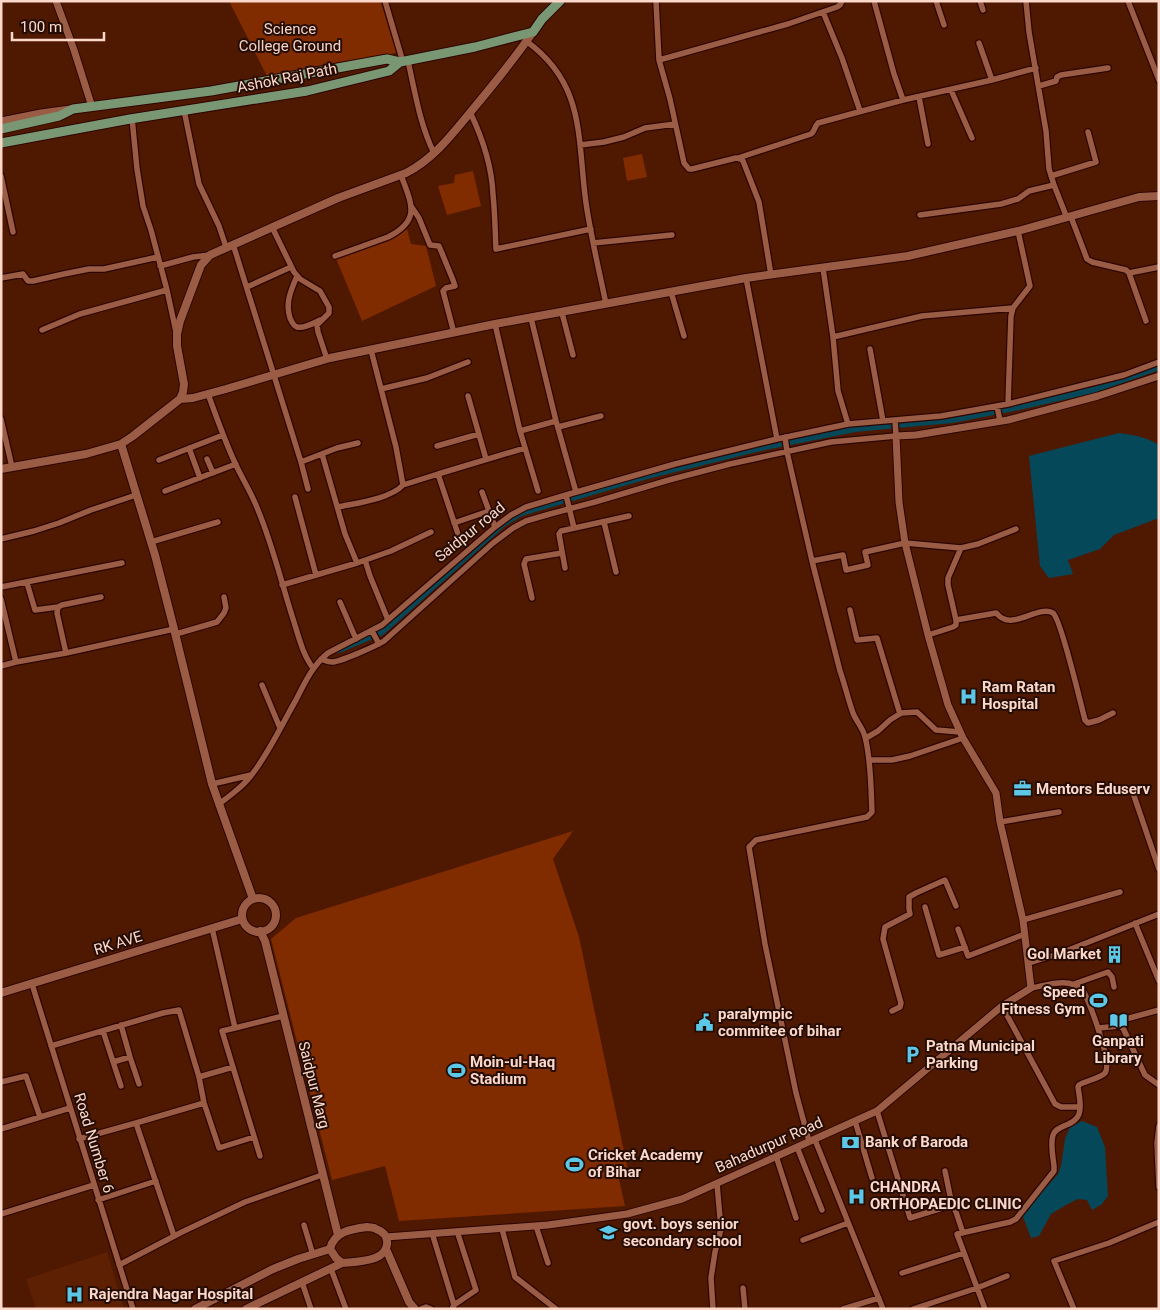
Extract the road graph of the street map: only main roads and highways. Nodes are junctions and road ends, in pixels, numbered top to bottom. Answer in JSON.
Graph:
{"nodes":[{"id":1,"x":559,"y":2,"type":"edge"},
{"id":2,"x":533,"y":32,"type":"junction"},
{"id":3,"x":404,"y":61,"type":"junction"},
{"id":4,"x":138,"y":101,"type":"junction"},
{"id":5,"x":136,"y":118,"type":"junction"},
{"id":6,"x":1,"y":129,"type":"edge"},
{"id":7,"x":1,"y":143,"type":"edge"},
{"id":8,"x":1159,"y":196,"type":"edge"},
{"id":9,"x":180,"y":399,"type":"junction"},
{"id":10,"x":121,"y":444,"type":"junction"},
{"id":11,"x":1,"y":469,"type":"edge"},
{"id":12,"x":253,"y":899,"type":"junction"},
{"id":13,"x":242,"y":918,"type":"junction"},
{"id":14,"x":268,"y":928,"type":"junction"},
{"id":15,"x":260,"y":931,"type":"junction"},
{"id":16,"x":265,"y":941,"type":"junction"},
{"id":17,"x":1,"y":993,"type":"edge"},
{"id":18,"x":338,"y":1235,"type":"junction"},
{"id":19,"x":386,"y":1249,"type":"junction"},
{"id":20,"x":330,"y":1250,"type":"junction"},
{"id":21,"x":376,"y":1258,"type":"junction"},
{"id":22,"x":342,"y":1263,"type":"junction"},
{"id":23,"x":393,"y":1264,"type":"junction"},
{"id":24,"x":195,"y":1309,"type":"edge"},
{"id":25,"x":246,"y":1309,"type":"edge"},
{"id":26,"x":416,"y":1309,"type":"edge"}],
"edges":[{"from":1,"to":2,"type":"main road"},
{"from":2,"to":3,"type":"main road","name":"Ashok Raj Path"},
{"from":2,"to":9,"type":"main road"},
{"from":3,"to":4,"type":"main road"},
{"from":3,"to":5,"type":"main road","name":"Ashok Raj Path"},
{"from":4,"to":5,"type":"main road"},
{"from":4,"to":6,"type":"main road"},
{"from":5,"to":7,"type":"main road","name":"Ashok Raj Path"},
{"from":8,"to":9,"type":"main road"},
{"from":9,"to":10,"type":"main road"},
{"from":10,"to":11,"type":"main road"},
{"from":10,"to":12,"type":"main road"},
{"from":12,"to":13,"type":"main road"},
{"from":12,"to":14,"type":"main road"},
{"from":13,"to":15,"type":"main road"},
{"from":13,"to":17,"type":"main road","name":"RK AVE"},
{"from":14,"to":15,"type":"main road"},
{"from":14,"to":16,"type":"main road"},
{"from":15,"to":16,"type":"main road"},
{"from":16,"to":18,"type":"main road","name":"Saidpur Marg"},
{"from":18,"to":19,"type":"main road"},
{"from":18,"to":20,"type":"main road"},
{"from":19,"to":21,"type":"main road"},
{"from":19,"to":23,"type":"main road"},
{"from":20,"to":22,"type":"main road"},
{"from":20,"to":24,"type":"main road"},
{"from":21,"to":22,"type":"main road"},
{"from":21,"to":23,"type":"main road"},
{"from":22,"to":25,"type":"main road"},
{"from":23,"to":26,"type":"main road"}]}
